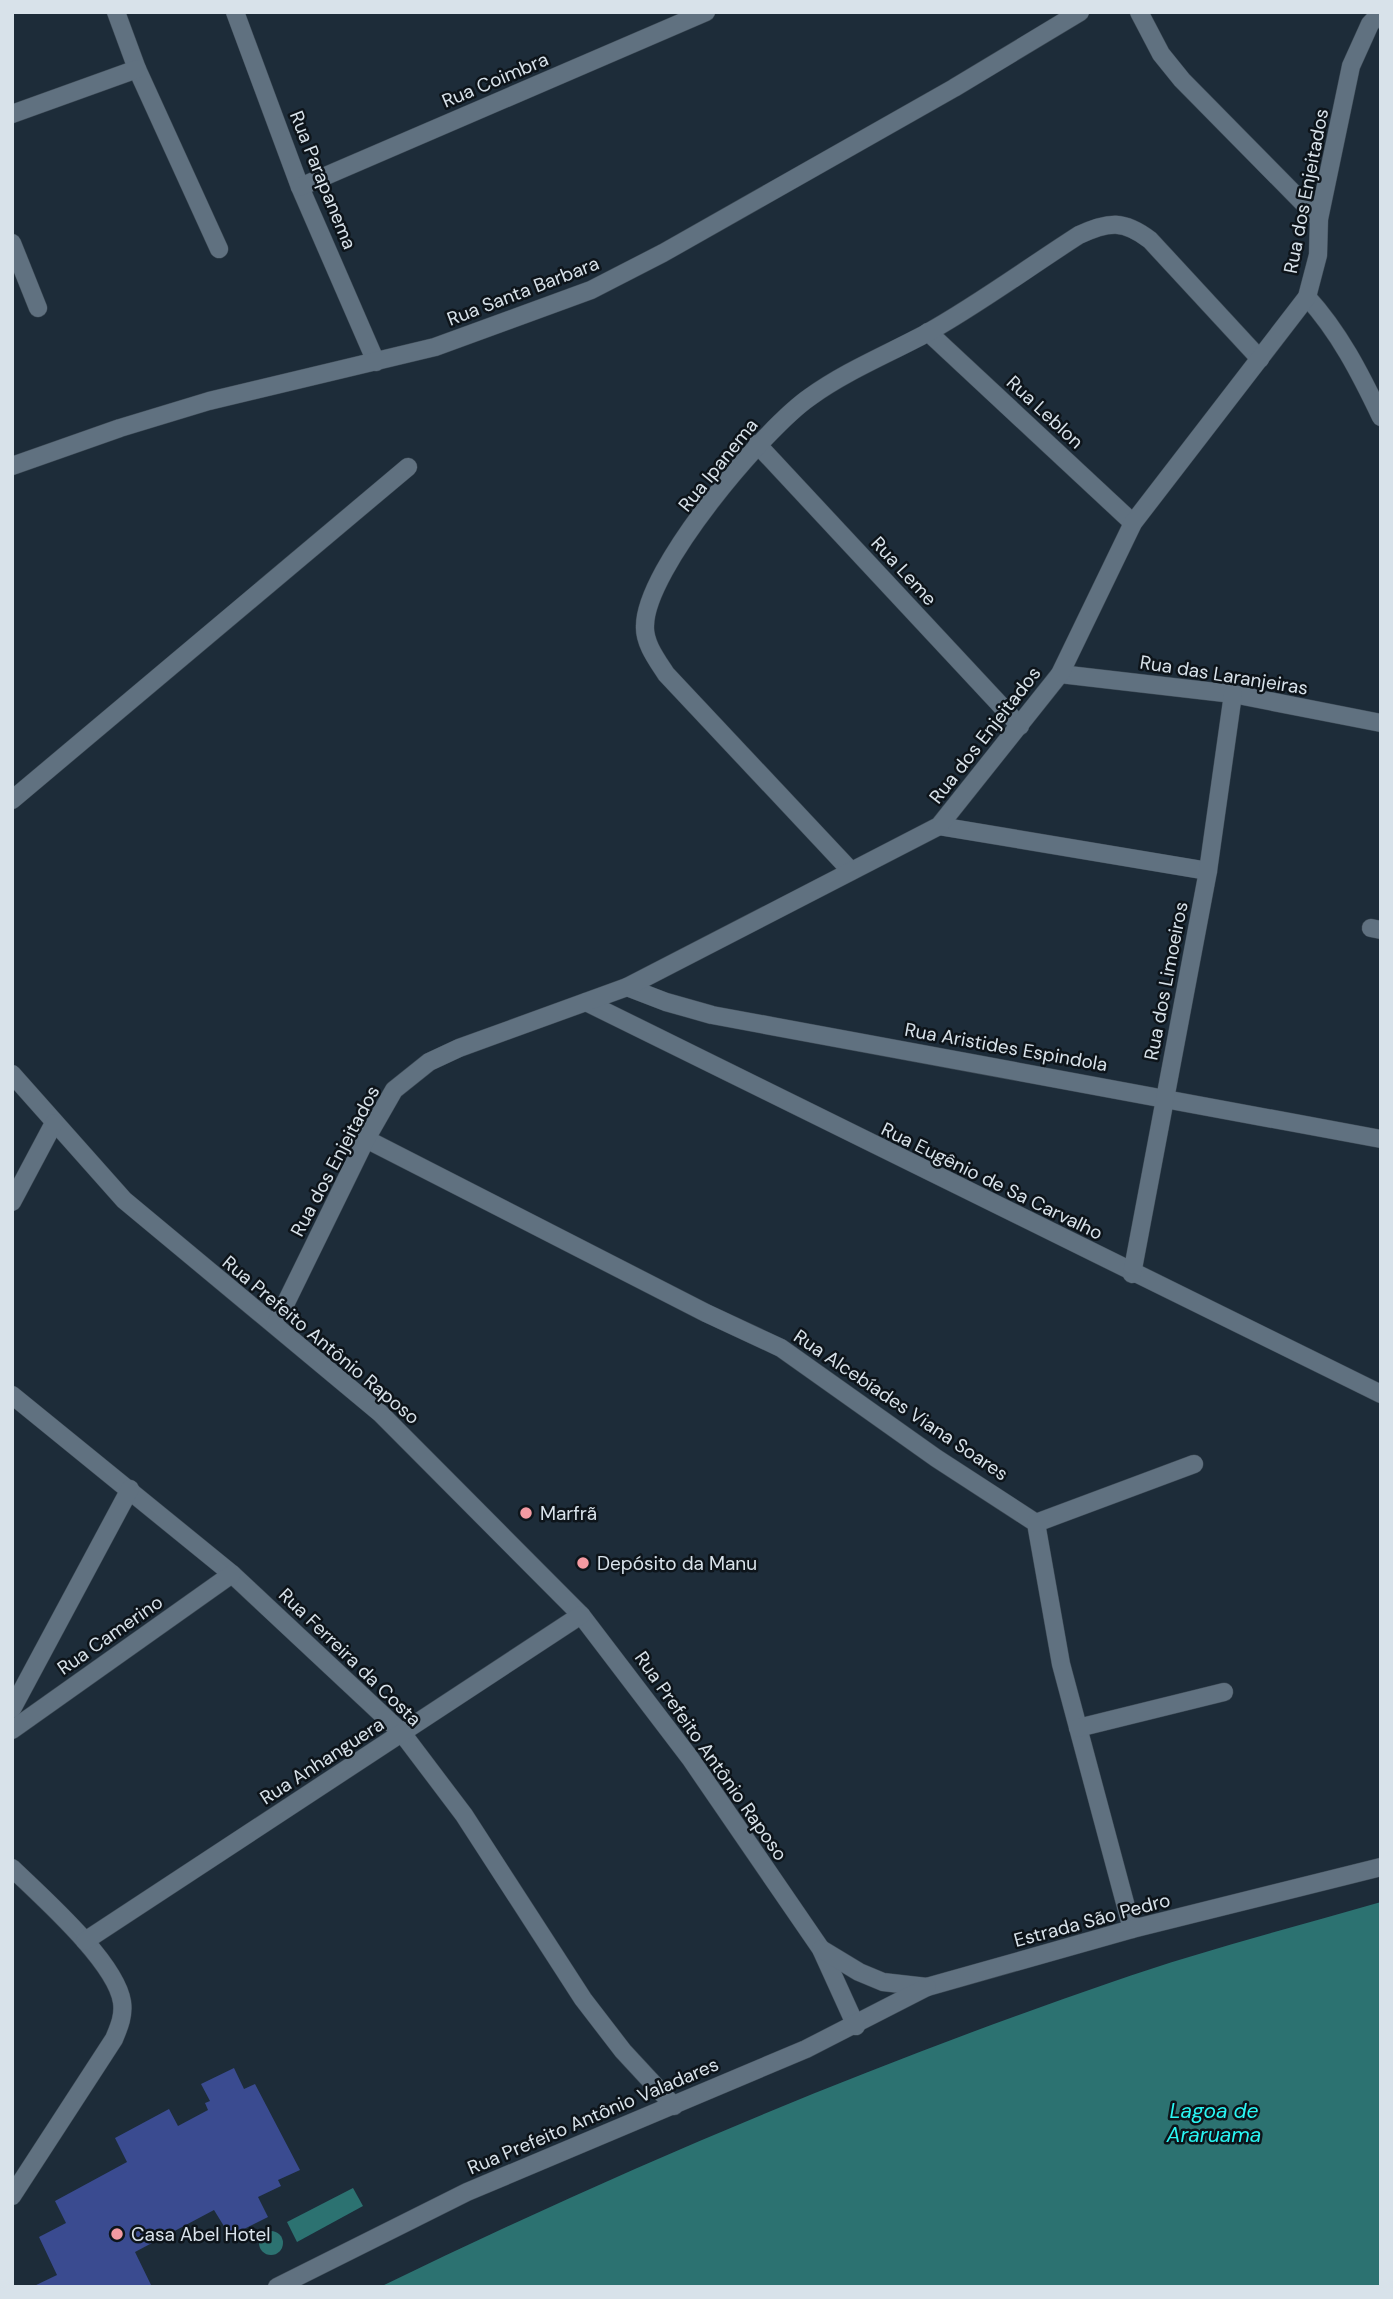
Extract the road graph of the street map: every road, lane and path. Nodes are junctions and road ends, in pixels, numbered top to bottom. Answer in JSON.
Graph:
{"nodes":[{"id":1,"x":116,"y":12,"type":"edge"},
{"id":2,"x":235,"y":12,"type":"edge"},
{"id":3,"x":706,"y":12,"type":"edge"},
{"id":4,"x":1080,"y":12,"type":"edge"},
{"id":5,"x":1139,"y":12,"type":"edge"},
{"id":6,"x":1381,"y":12,"type":"edge"},
{"id":7,"x":137,"y":69,"type":"junction"},
{"id":8,"x":12,"y":114,"type":"edge"},
{"id":9,"x":300,"y":187,"type":"junction"},
{"id":10,"x":1319,"y":219,"type":"junction"},
{"id":11,"x":12,"y":243,"type":"edge"},
{"id":12,"x":219,"y":249,"type":"dead end"},
{"id":13,"x":1307,"y":297,"type":"junction"},
{"id":14,"x":38,"y":307,"type":"dead end"},
{"id":15,"x":928,"y":332,"type":"junction"},
{"id":16,"x":1260,"y":359,"type":"junction"},
{"id":17,"x":376,"y":362,"type":"junction"},
{"id":18,"x":1381,"y":417,"type":"edge"},
{"id":19,"x":757,"y":444,"type":"junction"},
{"id":20,"x":12,"y":466,"type":"edge"},
{"id":21,"x":408,"y":467,"type":"dead end"},
{"id":22,"x":1133,"y":523,"type":"junction"},
{"id":23,"x":1060,"y":674,"type":"junction"},
{"id":24,"x":1233,"y":694,"type":"junction"},
{"id":25,"x":1381,"y":723,"type":"edge"},
{"id":26,"x":1020,"y":726,"type":"junction"},
{"id":27,"x":12,"y":800,"type":"edge"},
{"id":28,"x":939,"y":826,"type":"junction"},
{"id":29,"x":851,"y":871,"type":"junction"},
{"id":30,"x":1208,"y":871,"type":"junction"},
{"id":31,"x":627,"y":987,"type":"junction"},
{"id":32,"x":586,"y":1002,"type":"junction"},
{"id":33,"x":12,"y":1074,"type":"edge"},
{"id":34,"x":1165,"y":1096,"type":"junction"},
{"id":35,"x":54,"y":1123,"type":"junction"},
{"id":36,"x":366,"y":1139,"type":"junction"},
{"id":37,"x":1381,"y":1139,"type":"edge"},
{"id":38,"x":12,"y":1202,"type":"edge"},
{"id":39,"x":1132,"y":1274,"type":"junction"},
{"id":40,"x":275,"y":1325,"type":"junction"},
{"id":41,"x":1381,"y":1394,"type":"edge"},
{"id":42,"x":12,"y":1395,"type":"edge"},
{"id":43,"x":1194,"y":1464,"type":"dead end"},
{"id":44,"x":130,"y":1489,"type":"junction"},
{"id":45,"x":1036,"y":1523,"type":"junction"},
{"id":46,"x":232,"y":1574,"type":"junction"},
{"id":47,"x":581,"y":1615,"type":"junction"},
{"id":48,"x":1224,"y":1692,"type":"dead end"},
{"id":49,"x":12,"y":1709,"type":"edge"},
{"id":50,"x":1078,"y":1728,"type":"junction"},
{"id":51,"x":12,"y":1730,"type":"edge"},
{"id":52,"x":402,"y":1733,"type":"junction"},
{"id":53,"x":1381,"y":1867,"type":"edge"},
{"id":54,"x":12,"y":1868,"type":"edge"},
{"id":55,"x":1132,"y":1929,"type":"junction"},
{"id":56,"x":85,"y":1941,"type":"junction"},
{"id":57,"x":821,"y":1949,"type":"junction"},
{"id":58,"x":927,"y":1987,"type":"junction"},
{"id":59,"x":856,"y":2026,"type":"junction"},
{"id":60,"x":674,"y":2106,"type":"junction"},
{"id":61,"x":12,"y":2196,"type":"edge"},
{"id":62,"x":276,"y":2287,"type":"edge"}],
"edges":[{"from":1,"to":7,"type":"street"},
{"from":2,"to":9,"type":"street","name":"Rua Parapanema"},
{"from":3,"to":9,"type":"street","name":"Rua Coimbra"},
{"from":4,"to":17,"type":"street","name":"Rua Santa Barbara"},
{"from":5,"to":10,"type":"street"},
{"from":6,"to":10,"type":"street","name":"Rua dos Enjeitados"},
{"from":7,"to":8,"type":"street"},
{"from":7,"to":12,"type":"street"},
{"from":9,"to":17,"type":"street","name":"Rua Parapanema"},
{"from":10,"to":13,"type":"street","name":"Rua dos Enjeitados"},
{"from":11,"to":14,"type":"street"},
{"from":13,"to":16,"type":"street","name":"Rua dos Enjeitados"},
{"from":13,"to":18,"type":"street"},
{"from":15,"to":16,"type":"street","name":"Rua Ipanema"},
{"from":15,"to":19,"type":"street","name":"Rua Ipanema"},
{"from":15,"to":22,"type":"street","name":"Rua Leblon"},
{"from":16,"to":22,"type":"street","name":"Rua dos Enjeitados"},
{"from":17,"to":20,"type":"street","name":"Rua Santa Barbara"},
{"from":19,"to":26,"type":"street","name":"Rua Leme"},
{"from":19,"to":29,"type":"street","name":"Rua Ipanema"},
{"from":21,"to":27,"type":"street"},
{"from":22,"to":23,"type":"street","name":"Rua dos Enjeitados"},
{"from":23,"to":24,"type":"street","name":"Rua das Laranjeiras"},
{"from":23,"to":26,"type":"street","name":"Rua dos Enjeitados"},
{"from":24,"to":25,"type":"street","name":"Rua das Laranjeiras"},
{"from":24,"to":30,"type":"street","name":"Rua dos Limoeiros"},
{"from":26,"to":28,"type":"street","name":"Rua dos Enjeitados"},
{"from":28,"to":29,"type":"street","name":"Rua dos Enjeitados"},
{"from":28,"to":30,"type":"street"},
{"from":29,"to":31,"type":"street","name":"Rua dos Enjeitados"},
{"from":30,"to":34,"type":"street","name":"Rua dos Limoeiros"},
{"from":31,"to":32,"type":"street","name":"Rua dos Enjeitados"},
{"from":31,"to":34,"type":"street","name":"Rua Aristides Espindola"},
{"from":32,"to":36,"type":"street","name":"Rua dos Enjeitados"},
{"from":32,"to":39,"type":"street","name":"Rua Eugênio de Sa Carvalho"},
{"from":33,"to":35,"type":"street","name":"Rua Prefeito Antônio Raposo"},
{"from":34,"to":37,"type":"street","name":"Rua Aristides Espindola"},
{"from":34,"to":39,"type":"street","name":"Rua dos Limoeiros"},
{"from":35,"to":38,"type":"street"},
{"from":35,"to":40,"type":"street","name":"Rua Prefeito Antônio Raposo"},
{"from":36,"to":40,"type":"street","name":"Rua dos Enjeitados"},
{"from":36,"to":45,"type":"street","name":"Rua Alcebíades Viana Soares"},
{"from":39,"to":41,"type":"street","name":"Rua Eugênio de Sa Carvalho"},
{"from":40,"to":47,"type":"street","name":"Rua Prefeito Antônio Raposo"},
{"from":42,"to":44,"type":"street","name":"Rua Ferreira da Costa"},
{"from":43,"to":45,"type":"street"},
{"from":44,"to":46,"type":"street","name":"Rua Ferreira da Costa"},
{"from":44,"to":49,"type":"street","name":"Rua Camerino"},
{"from":45,"to":50,"type":"street"},
{"from":46,"to":51,"type":"street","name":"Rua Camerino"},
{"from":46,"to":52,"type":"street","name":"Rua Ferreira da Costa"},
{"from":47,"to":52,"type":"street","name":"Rua Anhanguera"},
{"from":47,"to":57,"type":"street","name":"Rua Prefeito Antônio Raposo"},
{"from":48,"to":50,"type":"street"},
{"from":50,"to":55,"type":"street"},
{"from":52,"to":56,"type":"street","name":"Rua Anhanguera"},
{"from":52,"to":60,"type":"street","name":"Rua Ferreira da Costa"},
{"from":53,"to":55,"type":"street","name":"Estrada São Pedro"},
{"from":54,"to":56,"type":"street"},
{"from":55,"to":58,"type":"street","name":"Estrada São Pedro"},
{"from":56,"to":61,"type":"street"},
{"from":57,"to":58,"type":"street","name":"Estrada São Pedro"},
{"from":57,"to":59,"type":"street","name":"Rua Prefeito Antônio Raposo"},
{"from":58,"to":59,"type":"street","name":"Rua Prefeito Antônio Valadares"},
{"from":59,"to":60,"type":"street","name":"Rua Prefeito Antônio Valadares"},
{"from":60,"to":62,"type":"street","name":"Rua Prefeito Antônio Valadares"}]}
